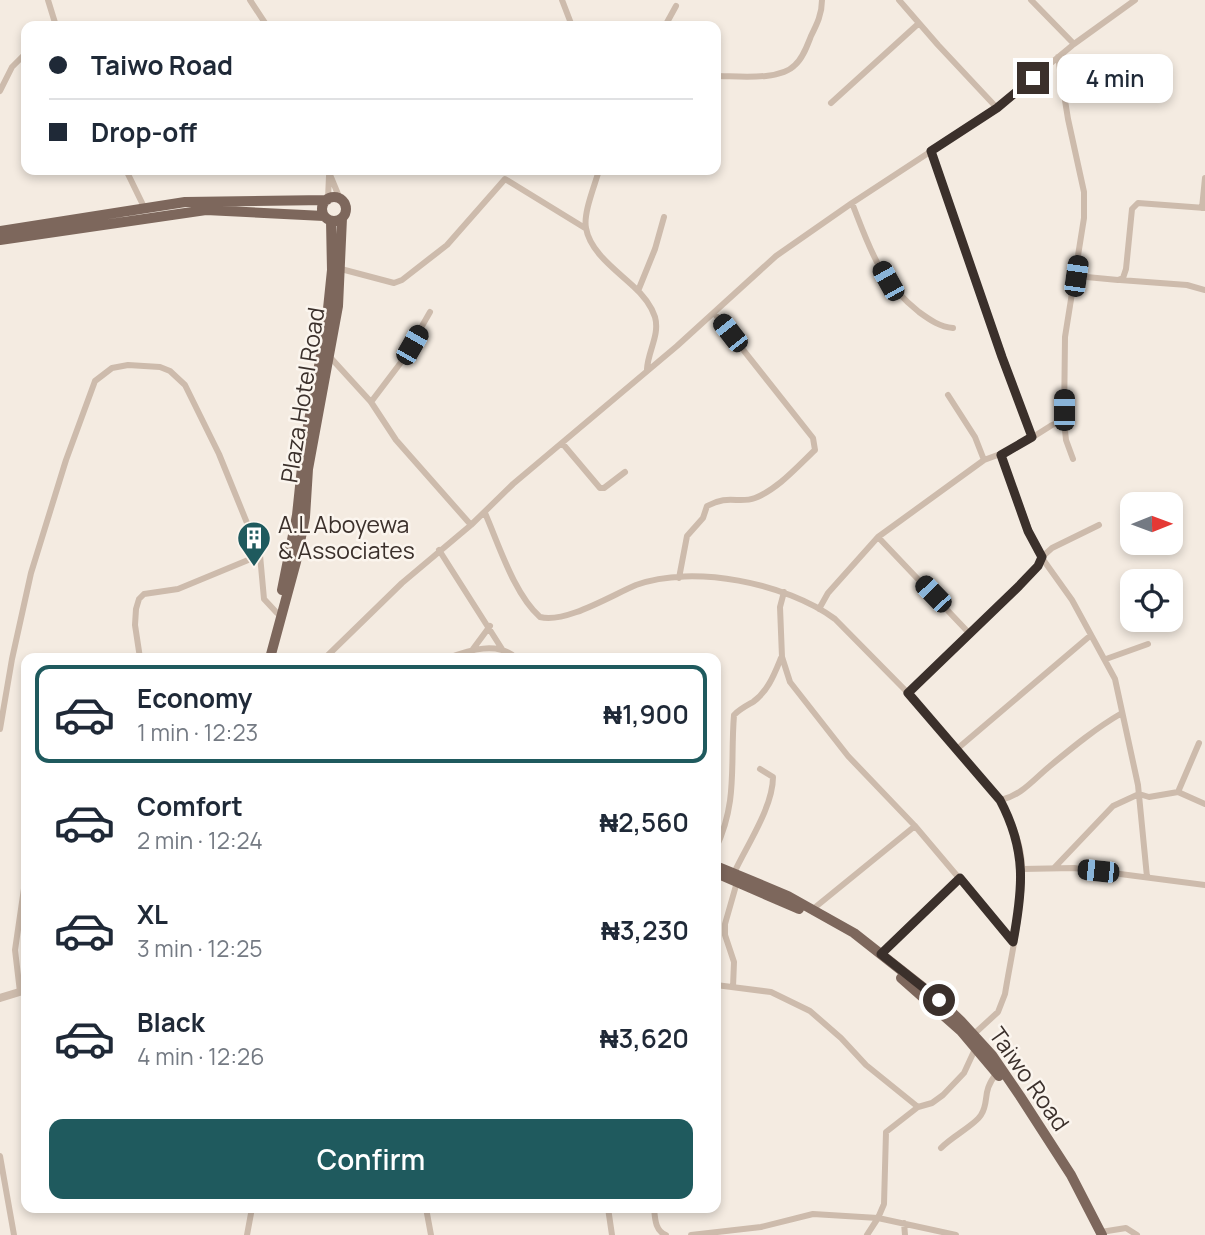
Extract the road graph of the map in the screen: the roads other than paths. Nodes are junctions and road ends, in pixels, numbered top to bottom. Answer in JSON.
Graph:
{"nodes":[{"id":1,"x":48,"y":0,"type":"edge"},
{"id":2,"x":250,"y":0,"type":"edge"},
{"id":3,"x":562,"y":0,"type":"edge"},
{"id":4,"x":822,"y":0,"type":"edge"},
{"id":5,"x":899,"y":0,"type":"edge"},
{"id":6,"x":1031,"y":0,"type":"edge"},
{"id":7,"x":1135,"y":0,"type":"edge"},
{"id":8,"x":676,"y":6,"type":"dead end"},
{"id":9,"x":54,"y":21,"type":"edge"},
{"id":10,"x":264,"y":21,"type":"edge"},
{"id":11,"x":570,"y":21,"type":"edge"},
{"id":12,"x":668,"y":21,"type":"edge"},
{"id":13,"x":918,"y":24,"type":"junction"},
{"id":14,"x":1074,"y":44,"type":"junction"},
{"id":15,"x":1058,"y":57,"type":"junction"},
{"id":16,"x":21,"y":58,"type":"edge"},
{"id":17,"x":721,"y":76,"type":"edge"},
{"id":18,"x":0,"y":91,"type":"edge"},
{"id":19,"x":831,"y":103,"type":"dead end"},
{"id":20,"x":997,"y":108,"type":"junction"},
{"id":21,"x":931,"y":151,"type":"junction"},
{"id":22,"x":128,"y":175,"type":"edge"},
{"id":23,"x":328,"y":175,"type":"edge"},
{"id":24,"x":329,"y":175,"type":"edge"},
{"id":25,"x":598,"y":175,"type":"edge"},
{"id":26,"x":1205,"y":178,"type":"edge"},
{"id":27,"x":340,"y":199,"type":"junction"},
{"id":28,"x":327,"y":200,"type":"junction"},
{"id":29,"x":852,"y":203,"type":"junction"},
{"id":30,"x":1204,"y":208,"type":"edge"},
{"id":31,"x":146,"y":214,"type":"junction"},
{"id":32,"x":664,"y":217,"type":"dead end"},
{"id":33,"x":332,"y":218,"type":"junction"},
{"id":34,"x":586,"y":228,"type":"junction"},
{"id":35,"x":0,"y":231,"type":"edge"},
{"id":36,"x":0,"y":240,"type":"edge"},
{"id":37,"x":341,"y":269,"type":"junction"},
{"id":38,"x":1076,"y":276,"type":"junction"},
{"id":39,"x":1118,"y":280,"type":"junction"},
{"id":40,"x":1205,"y":290,"type":"edge"},
{"id":41,"x":638,"y":291,"type":"junction"},
{"id":42,"x":430,"y":312,"type":"dead end"},
{"id":43,"x":714,"y":313,"type":"junction"},
{"id":44,"x":953,"y":328,"type":"dead end"},
{"id":45,"x":330,"y":356,"type":"junction"},
{"id":46,"x":647,"y":369,"type":"junction"},
{"id":47,"x":948,"y":395,"type":"dead end"},
{"id":48,"x":371,"y":402,"type":"junction"},
{"id":49,"x":1064,"y":421,"type":"junction"},
{"id":50,"x":1032,"y":437,"type":"junction"},
{"id":51,"x":562,"y":443,"type":"junction"},
{"id":52,"x":1001,"y":455,"type":"junction"},
{"id":53,"x":1073,"y":459,"type":"dead end"},
{"id":54,"x":984,"y":460,"type":"junction"},
{"id":55,"x":625,"y":472,"type":"dead end"},
{"id":56,"x":485,"y":513,"type":"junction"},
{"id":57,"x":1099,"y":525,"type":"dead end"},
{"id":58,"x":471,"y":526,"type":"junction"},
{"id":59,"x":878,"y":537,"type":"junction"},
{"id":60,"x":439,"y":550,"type":"junction"},
{"id":61,"x":260,"y":555,"type":"junction"},
{"id":62,"x":1042,"y":557,"type":"junction"},
{"id":63,"x":679,"y":578,"type":"junction"},
{"id":64,"x":784,"y":592,"type":"junction"},
{"id":65,"x":819,"y":609,"type":"junction"},
{"id":66,"x":277,"y":613,"type":"junction"},
{"id":67,"x":490,"y":626,"type":"junction"},
{"id":68,"x":969,"y":633,"type":"junction"},
{"id":69,"x":1091,"y":635,"type":"junction"},
{"id":70,"x":1148,"y":644,"type":"dead end"},
{"id":71,"x":473,"y":649,"type":"junction"},
{"id":72,"x":502,"y":649,"type":"junction"},
{"id":73,"x":138,"y":653,"type":"edge"},
{"id":74,"x":269,"y":653,"type":"edge"},
{"id":75,"x":269,"y":653,"type":"edge"},
{"id":76,"x":331,"y":653,"type":"edge"},
{"id":77,"x":462,"y":653,"type":"edge"},
{"id":78,"x":508,"y":653,"type":"edge"},
{"id":79,"x":782,"y":657,"type":"junction"},
{"id":80,"x":1106,"y":659,"type":"junction"},
{"id":81,"x":908,"y":693,"type":"junction"},
{"id":82,"x":1122,"y":713,"type":"junction"},
{"id":83,"x":0,"y":729,"type":"edge"},
{"id":84,"x":1199,"y":743,"type":"dead end"},
{"id":85,"x":957,"y":749,"type":"junction"},
{"id":86,"x":760,"y":769,"type":"dead end"},
{"id":87,"x":1178,"y":792,"type":"junction"},
{"id":88,"x":1139,"y":794,"type":"junction"},
{"id":89,"x":1000,"y":800,"type":"junction"},
{"id":90,"x":1205,"y":804,"type":"edge"},
{"id":91,"x":915,"y":826,"type":"junction"},
{"id":92,"x":721,"y":834,"type":"edge"},
{"id":93,"x":1055,"y":868,"type":"junction"},
{"id":94,"x":721,"y":869,"type":"edge"},
{"id":95,"x":1022,"y":869,"type":"junction"},
{"id":96,"x":721,"y":874,"type":"edge"},
{"id":97,"x":1147,"y":877,"type":"junction"},
{"id":98,"x":736,"y":878,"type":"junction"},
{"id":99,"x":960,"y":878,"type":"junction"},
{"id":100,"x":1205,"y":885,"type":"edge"},
{"id":101,"x":21,"y":909,"type":"edge"},
{"id":102,"x":813,"y":909,"type":"junction"},
{"id":103,"x":1013,"y":942,"type":"junction"},
{"id":104,"x":881,"y":954,"type":"junction"},
{"id":105,"x":21,"y":981,"type":"edge"},
{"id":106,"x":721,"y":986,"type":"edge"},
{"id":107,"x":733,"y":987,"type":"junction"},
{"id":108,"x":21,"y":992,"type":"edge"},
{"id":109,"x":0,"y":998,"type":"edge"},
{"id":110,"x":974,"y":1034,"type":"junction"},
{"id":111,"x":976,"y":1047,"type":"junction"},
{"id":112,"x":997,"y":1073,"type":"junction"},
{"id":113,"x":918,"y":1107,"type":"junction"},
{"id":114,"x":941,"y":1148,"type":"dead end"},
{"id":115,"x":0,"y":1156,"type":"edge"},
{"id":116,"x":3,"y":1193,"type":"edge"},
{"id":117,"x":251,"y":1213,"type":"edge"},
{"id":118,"x":427,"y":1213,"type":"edge"},
{"id":119,"x":609,"y":1213,"type":"edge"},
{"id":120,"x":655,"y":1213,"type":"edge"},
{"id":121,"x":878,"y":1217,"type":"junction"},
{"id":122,"x":904,"y":1223,"type":"junction"},
{"id":123,"x":761,"y":1227,"type":"junction"},
{"id":124,"x":1099,"y":1234,"type":"edge"},
{"id":125,"x":14,"y":1235,"type":"edge"},
{"id":126,"x":247,"y":1235,"type":"edge"},
{"id":127,"x":431,"y":1235,"type":"edge"},
{"id":128,"x":612,"y":1235,"type":"edge"},
{"id":129,"x":666,"y":1235,"type":"edge"},
{"id":130,"x":691,"y":1235,"type":"edge"},
{"id":131,"x":761,"y":1235,"type":"edge"},
{"id":132,"x":867,"y":1235,"type":"edge"},
{"id":133,"x":905,"y":1235,"type":"edge"},
{"id":134,"x":956,"y":1235,"type":"edge"},
{"id":135,"x":1137,"y":1235,"type":"edge"}],
"edges":[{"from":1,"to":9,"type":"street"},
{"from":2,"to":10,"type":"street"},
{"from":3,"to":11,"type":"street"},
{"from":4,"to":17,"type":"street"},
{"from":5,"to":13,"type":"street"},
{"from":6,"to":14,"type":"street"},
{"from":7,"to":14,"type":"street"},
{"from":8,"to":12,"type":"street"},
{"from":13,"to":19,"type":"street"},
{"from":13,"to":20,"type":"street"},
{"from":14,"to":15,"type":"street"},
{"from":15,"to":20,"type":"street"},
{"from":15,"to":38,"type":"street"},
{"from":16,"to":18,"type":"street"},
{"from":20,"to":21,"type":"street"},
{"from":21,"to":29,"type":"street"},
{"from":21,"to":50,"type":"street"},
{"from":22,"to":31,"type":"street"},
{"from":23,"to":28,"type":"street"},
{"from":24,"to":27,"type":"street"},
{"from":25,"to":34,"type":"street"},
{"from":26,"to":30,"type":"street"},
{"from":27,"to":28,"type":"main road"},
{"from":27,"to":33,"type":"main road"},
{"from":28,"to":31,"type":"main road"},
{"from":28,"to":33,"type":"main road"},
{"from":29,"to":43,"type":"street"},
{"from":29,"to":44,"type":"street"},
{"from":30,"to":39,"type":"street"},
{"from":31,"to":33,"type":"main road"},
{"from":31,"to":35,"type":"main road"},
{"from":31,"to":36,"type":"main road"},
{"from":32,"to":41,"type":"street"},
{"from":33,"to":37,"type":"main road","name":"Plaza Hotel Road"},
{"from":33,"to":66,"type":"main road","name":"Plaza Hotel Road"},
{"from":34,"to":37,"type":"street"},
{"from":34,"to":41,"type":"street"},
{"from":37,"to":45,"type":"main road","name":"Plaza Hotel Road"},
{"from":38,"to":39,"type":"street"},
{"from":38,"to":49,"type":"street"},
{"from":39,"to":40,"type":"street"},
{"from":41,"to":46,"type":"street"},
{"from":42,"to":48,"type":"street"},
{"from":43,"to":46,"type":"street"},
{"from":43,"to":63,"type":"street"},
{"from":45,"to":48,"type":"street"},
{"from":45,"to":75,"type":"main road","name":"Plaza Hotel Road"},
{"from":46,"to":51,"type":"street"},
{"from":47,"to":54,"type":"street"},
{"from":48,"to":58,"type":"street"},
{"from":49,"to":50,"type":"street"},
{"from":49,"to":53,"type":"street"},
{"from":50,"to":52,"type":"street"},
{"from":51,"to":55,"type":"street"},
{"from":51,"to":56,"type":"street"},
{"from":52,"to":54,"type":"street"},
{"from":52,"to":62,"type":"street"},
{"from":54,"to":59,"type":"street"},
{"from":56,"to":58,"type":"street"},
{"from":56,"to":63,"type":"street"},
{"from":57,"to":62,"type":"street"},
{"from":58,"to":60,"type":"street"},
{"from":59,"to":65,"type":"street"},
{"from":59,"to":68,"type":"street"},
{"from":60,"to":67,"type":"street"},
{"from":60,"to":76,"type":"street"},
{"from":61,"to":66,"type":"street"},
{"from":61,"to":73,"type":"street"},
{"from":61,"to":83,"type":"street"},
{"from":62,"to":68,"type":"street"},
{"from":62,"to":69,"type":"street"},
{"from":63,"to":64,"type":"street"},
{"from":64,"to":65,"type":"street"},
{"from":64,"to":79,"type":"street"},
{"from":65,"to":81,"type":"street"},
{"from":66,"to":74,"type":"main road","name":"Plaza Hotel Road"},
{"from":67,"to":71,"type":"street"},
{"from":67,"to":72,"type":"street"},
{"from":68,"to":81,"type":"street"},
{"from":69,"to":80,"type":"street"},
{"from":69,"to":85,"type":"street"},
{"from":70,"to":80,"type":"street"},
{"from":71,"to":72,"type":"street"},
{"from":71,"to":77,"type":"street"},
{"from":72,"to":78,"type":"street"},
{"from":79,"to":91,"type":"street"},
{"from":79,"to":92,"type":"street"},
{"from":80,"to":82,"type":"street"},
{"from":81,"to":85,"type":"street"},
{"from":82,"to":88,"type":"street"},
{"from":82,"to":89,"type":"street"},
{"from":84,"to":87,"type":"street"},
{"from":85,"to":89,"type":"street"},
{"from":86,"to":98,"type":"street"},
{"from":87,"to":88,"type":"street"},
{"from":87,"to":90,"type":"street"},
{"from":88,"to":93,"type":"street"},
{"from":88,"to":97,"type":"street"},
{"from":89,"to":95,"type":"street"},
{"from":91,"to":99,"type":"street"},
{"from":91,"to":102,"type":"street"},
{"from":93,"to":95,"type":"street"},
{"from":93,"to":97,"type":"street"},
{"from":94,"to":98,"type":"main road","name":"Taiwo Road"},
{"from":95,"to":103,"type":"street"},
{"from":96,"to":98,"type":"main road","name":"Taiwo Road"},
{"from":97,"to":100,"type":"street"},
{"from":98,"to":102,"type":"main road","name":"Taiwo Road"},
{"from":98,"to":107,"type":"street"},
{"from":98,"to":111,"type":"main road","name":"Taiwo Road"},
{"from":99,"to":103,"type":"street"},
{"from":99,"to":104,"type":"street"},
{"from":101,"to":105,"type":"street"},
{"from":102,"to":104,"type":"main road","name":"Taiwo Road"},
{"from":103,"to":110,"type":"street"},
{"from":104,"to":110,"type":"main road","name":"Taiwo Road"},
{"from":106,"to":107,"type":"street"},
{"from":107,"to":113,"type":"street"},
{"from":108,"to":109,"type":"street"},
{"from":110,"to":124,"type":"main road","name":"Taiwo Road"},
{"from":111,"to":112,"type":"main road","name":"Taiwo Road"},
{"from":111,"to":113,"type":"street"},
{"from":112,"to":114,"type":"street"},
{"from":112,"to":124,"type":"main road","name":"Taiwo Road"},
{"from":113,"to":121,"type":"street"},
{"from":115,"to":116,"type":"street"},
{"from":116,"to":125,"type":"street"},
{"from":117,"to":126,"type":"street"},
{"from":118,"to":127,"type":"street"},
{"from":119,"to":128,"type":"street"},
{"from":120,"to":129,"type":"street"},
{"from":121,"to":122,"type":"street"},
{"from":121,"to":123,"type":"street"},
{"from":121,"to":132,"type":"street"},
{"from":122,"to":133,"type":"street"},
{"from":122,"to":134,"type":"street"},
{"from":123,"to":130,"type":"street"},
{"from":123,"to":131,"type":"street"},
{"from":124,"to":135,"type":"street"}]}
